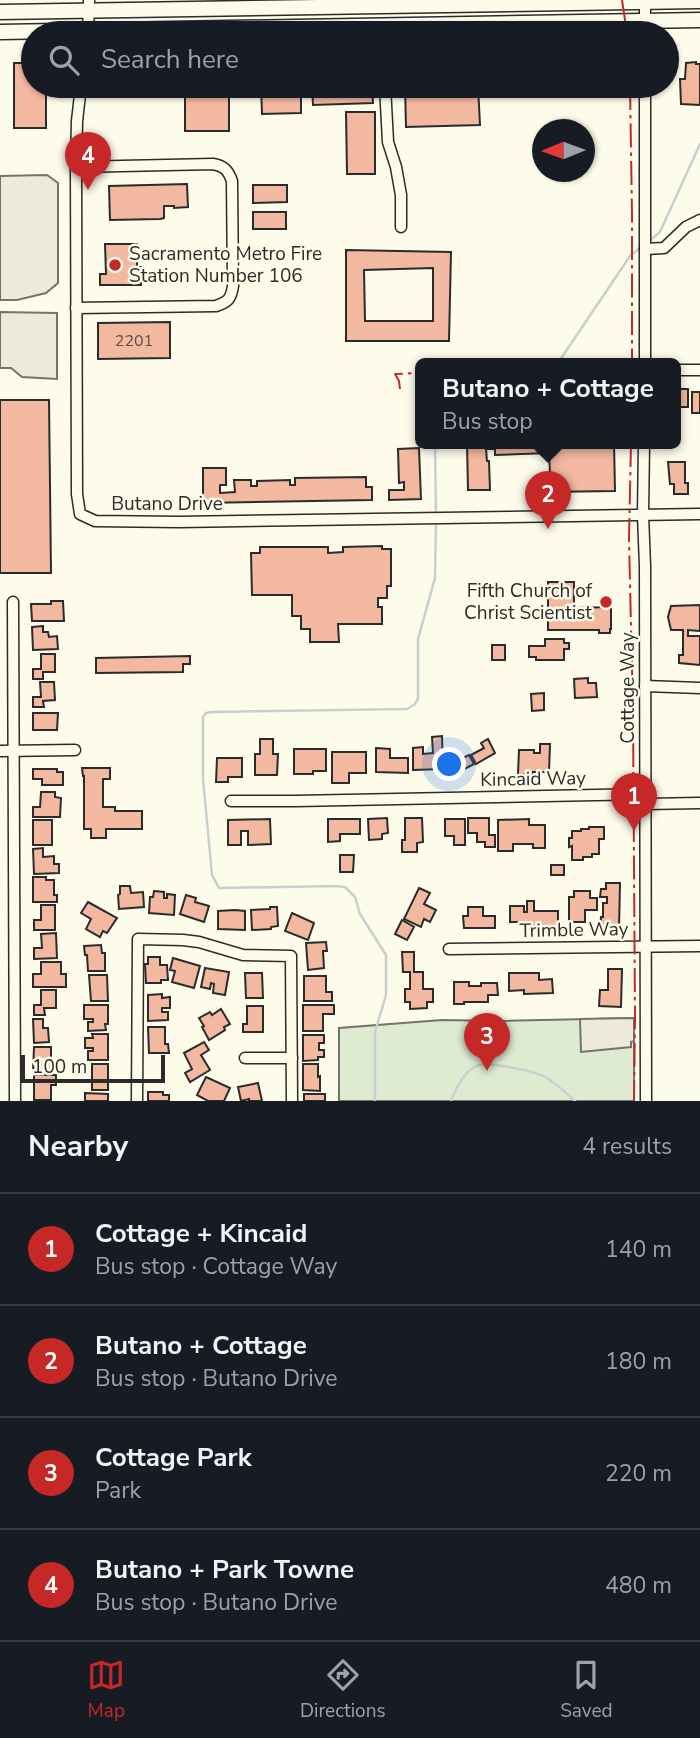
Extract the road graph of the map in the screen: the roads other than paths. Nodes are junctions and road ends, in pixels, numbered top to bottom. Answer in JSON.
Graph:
{"nodes":[{"id":1,"x":646,"y":1,"type":"edge"},
{"id":2,"x":700,"y":1,"type":"edge"},
{"id":3,"x":383,"y":3,"type":"edge"},
{"id":4,"x":257,"y":4,"type":"edge"},
{"id":5,"x":89,"y":6,"type":"edge"},
{"id":6,"x":0,"y":12,"type":"edge"},
{"id":7,"x":700,"y":20,"type":"edge"},
{"id":8,"x":384,"y":21,"type":"edge"},
{"id":9,"x":645,"y":21,"type":"edge"},
{"id":10,"x":679,"y":23,"type":"edge"},
{"id":11,"x":0,"y":32,"type":"edge"},
{"id":12,"x":21,"y":32,"type":"edge"},
{"id":13,"x":80,"y":98,"type":"edge"},
{"id":14,"x":386,"y":98,"type":"edge"},
{"id":15,"x":645,"y":98,"type":"edge"},
{"id":16,"x":76,"y":167,"type":"junction"},
{"id":17,"x":700,"y":220,"type":"edge"},
{"id":18,"x":401,"y":227,"type":"dead end"},
{"id":19,"x":645,"y":249,"type":"junction"},
{"id":20,"x":76,"y":308,"type":"junction"},
{"id":21,"x":645,"y":358,"type":"edge"},
{"id":22,"x":681,"y":370,"type":"edge"},
{"id":23,"x":700,"y":370,"type":"edge"},
{"id":24,"x":644,"y":449,"type":"edge"},
{"id":25,"x":700,"y":514,"type":"edge"},
{"id":26,"x":643,"y":515,"type":"junction"},
{"id":27,"x":13,"y":602,"type":"dead end"},
{"id":28,"x":645,"y":686,"type":"junction"},
{"id":29,"x":700,"y":688,"type":"edge"},
{"id":30,"x":14,"y":750,"type":"junction"},
{"id":31,"x":75,"y":750,"type":"dead end"},
{"id":32,"x":0,"y":751,"type":"edge"},
{"id":33,"x":646,"y":799,"type":"junction"},
{"id":34,"x":231,"y":800,"type":"dead end"},
{"id":35,"x":700,"y":803,"type":"edge"},
{"id":36,"x":646,"y":947,"type":"junction"},
{"id":37,"x":700,"y":947,"type":"edge"},
{"id":38,"x":449,"y":949,"type":"dead end"},
{"id":39,"x":292,"y":1058,"type":"junction"},
{"id":40,"x":245,"y":1059,"type":"dead end"},
{"id":41,"x":15,"y":1101,"type":"edge"},
{"id":42,"x":137,"y":1101,"type":"edge"},
{"id":43,"x":292,"y":1101,"type":"edge"},
{"id":44,"x":646,"y":1101,"type":"edge"}],
"edges":[{"from":1,"to":2,"type":"main road"},
{"from":1,"to":3,"type":"main road"},
{"from":1,"to":9,"type":"street"},
{"from":3,"to":4,"type":"main road"},
{"from":3,"to":8,"type":"street"},
{"from":4,"to":5,"type":"main road"},
{"from":5,"to":6,"type":"main road"},
{"from":7,"to":10,"type":"main road"},
{"from":11,"to":12,"type":"main road"},
{"from":13,"to":16,"type":"street","name":"Butano Drive"},
{"from":14,"to":18,"type":"street"},
{"from":15,"to":19,"type":"street"},
{"from":16,"to":20,"type":"street","name":"Butano Drive"},
{"from":16,"to":20,"type":"street"},
{"from":17,"to":19,"type":"street"},
{"from":19,"to":21,"type":"street"},
{"from":20,"to":26,"type":"street","name":"Butano Drive"},
{"from":22,"to":23,"type":"street"},
{"from":24,"to":26,"type":"street","name":"Cottage Way"},
{"from":25,"to":26,"type":"street","name":"Butano Drive"},
{"from":26,"to":28,"type":"street","name":"Cottage Way"},
{"from":27,"to":30,"type":"street"},
{"from":28,"to":29,"type":"street"},
{"from":28,"to":33,"type":"street","name":"Cottage Way"},
{"from":30,"to":31,"type":"street"},
{"from":30,"to":32,"type":"street"},
{"from":30,"to":41,"type":"street"},
{"from":33,"to":34,"type":"street","name":"Kincaid Way"},
{"from":33,"to":35,"type":"street","name":"Kincaid Way"},
{"from":33,"to":36,"type":"street","name":"Cottage Way"},
{"from":36,"to":37,"type":"street","name":"Trimble Way"},
{"from":36,"to":38,"type":"street","name":"Trimble Way"},
{"from":36,"to":44,"type":"street","name":"Cottage Way"},
{"from":39,"to":40,"type":"street"},
{"from":39,"to":42,"type":"street"},
{"from":39,"to":43,"type":"street"}]}
